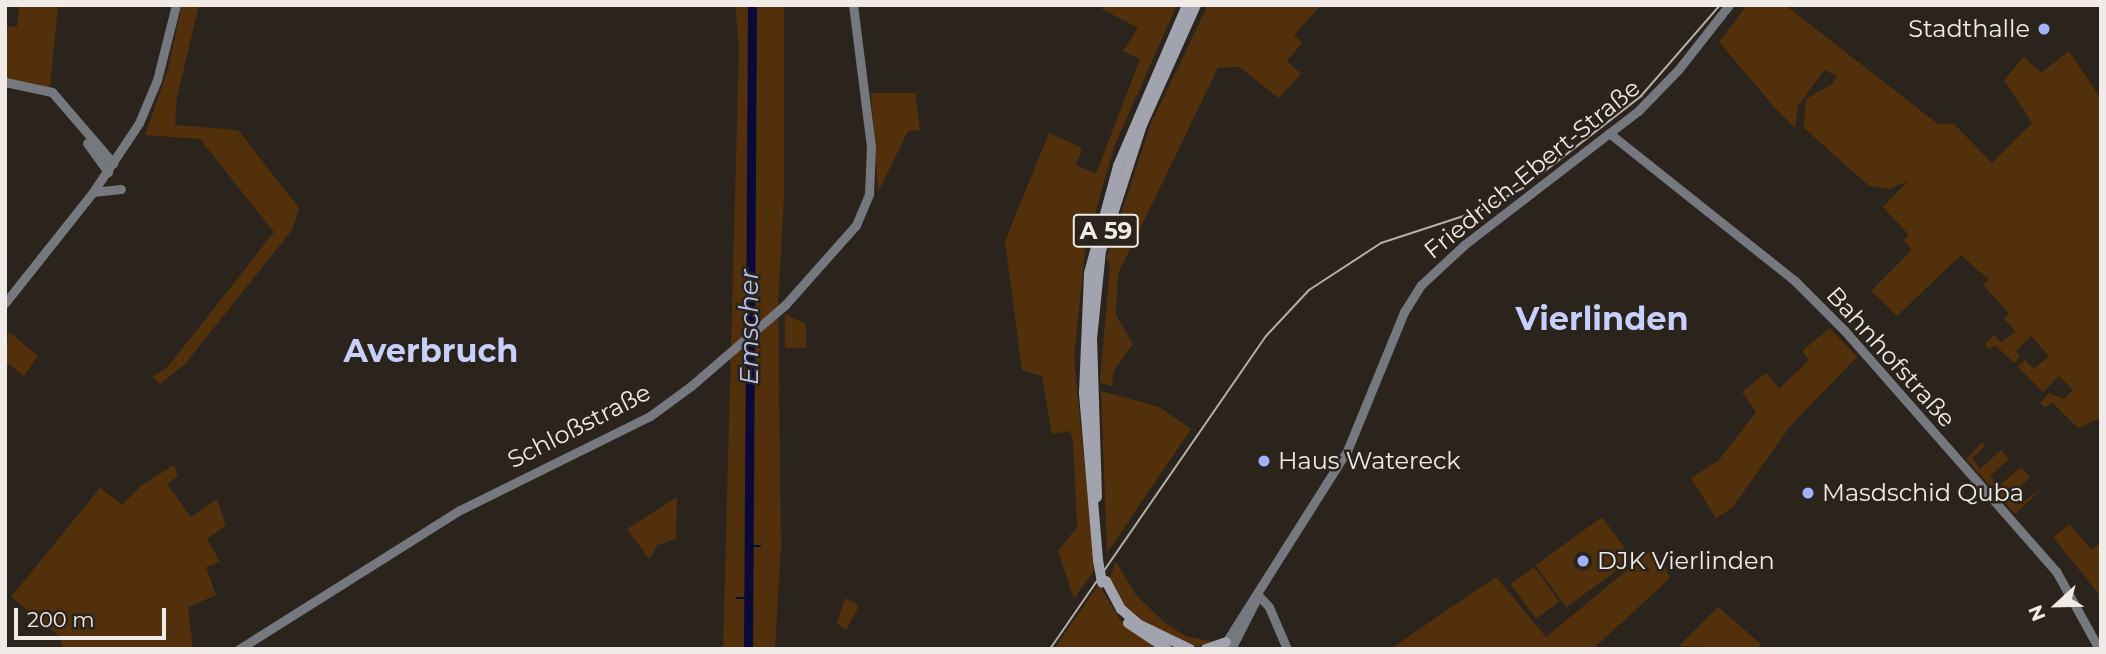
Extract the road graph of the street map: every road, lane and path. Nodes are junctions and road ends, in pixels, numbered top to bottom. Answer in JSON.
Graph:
{"nodes":[{"id":1,"x":176,"y":5,"type":"edge"},
{"id":2,"x":853,"y":5,"type":"edge"},
{"id":3,"x":1187,"y":5,"type":"edge"},
{"id":4,"x":1196,"y":5,"type":"edge"},
{"id":5,"x":1729,"y":5,"type":"edge"},
{"id":6,"x":5,"y":82,"type":"edge"},
{"id":7,"x":28,"y":84,"type":"junction"},
{"id":8,"x":1609,"y":133,"type":"junction"},
{"id":9,"x":127,"y":142,"type":"junction"},
{"id":10,"x":98,"y":148,"type":"junction"},
{"id":11,"x":111,"y":167,"type":"junction"},
{"id":12,"x":121,"y":189,"type":"dead end"},
{"id":13,"x":93,"y":192,"type":"junction"},
{"id":14,"x":5,"y":303,"type":"edge"},
{"id":15,"x":1088,"y":376,"type":"junction"},
{"id":16,"x":1104,"y":582,"type":"junction"},
{"id":17,"x":1258,"y":595,"type":"junction"},
{"id":18,"x":1124,"y":619,"type":"junction"},
{"id":19,"x":1226,"y":647,"type":"edge"},
{"id":20,"x":239,"y":649,"type":"edge"},
{"id":21,"x":1167,"y":649,"type":"edge"},
{"id":22,"x":1176,"y":649,"type":"edge"},
{"id":23,"x":1190,"y":649,"type":"edge"},
{"id":24,"x":1206,"y":649,"type":"edge"},
{"id":25,"x":1287,"y":649,"type":"edge"},
{"id":26,"x":2099,"y":649,"type":"edge"}],
"edges":[{"from":1,"to":9,"type":"street"},
{"from":2,"to":20,"type":"street","name":"Schloßstraße"},
{"from":3,"to":15,"type":"highway","number":"A 59"},
{"from":4,"to":15,"type":"highway","number":"A 59"},
{"from":5,"to":8,"type":"street","name":"Friedrich-Ebert-Straße"},
{"from":6,"to":7,"type":"street"},
{"from":7,"to":10,"type":"street"},
{"from":7,"to":11,"type":"street"},
{"from":8,"to":17,"type":"street","name":"Friedrich-Ebert-Straße"},
{"from":8,"to":26,"type":"street","name":"Bahnhofstraße"},
{"from":9,"to":10,"type":"street"},
{"from":9,"to":11,"type":"street"},
{"from":10,"to":11,"type":"street"},
{"from":11,"to":13,"type":"street"},
{"from":12,"to":13,"type":"street"},
{"from":13,"to":14,"type":"street"},
{"from":15,"to":16,"type":"highway","number":"A 59","bridge":true},
{"from":16,"to":18,"type":"highway","number":"A 59"},
{"from":16,"to":23,"type":"highway","number":"A 59"},
{"from":17,"to":19,"type":"street","name":"Friedrich-Ebert-Straße"},
{"from":17,"to":25,"type":"street"},
{"from":18,"to":21,"type":"highway"},
{"from":18,"to":22,"type":"highway"},
{"from":19,"to":24,"type":"highway"}]}
